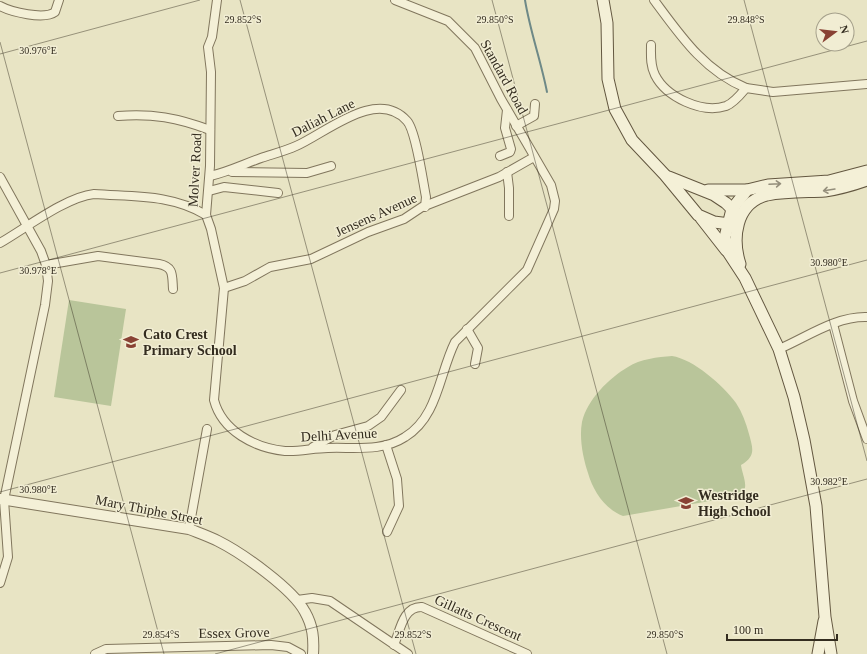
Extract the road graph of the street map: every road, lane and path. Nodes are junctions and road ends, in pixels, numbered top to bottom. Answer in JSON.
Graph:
{"nodes":[{"id":1,"x":59,"y":0,"type":"edge"},
{"id":2,"x":217,"y":0,"type":"edge"},
{"id":3,"x":395,"y":0,"type":"edge"},
{"id":4,"x":603,"y":0,"type":"edge"},
{"id":5,"x":654,"y":0,"type":"edge"},
{"id":6,"x":0,"y":6,"type":"edge"},
{"id":7,"x":651,"y":44,"type":"dead end"},
{"id":8,"x":867,"y":84,"type":"edge"},
{"id":9,"x":746,"y":88,"type":"junction"},
{"id":10,"x":535,"y":104,"type":"dead end"},
{"id":11,"x":507,"y":110,"type":"junction"},
{"id":12,"x":118,"y":116,"type":"dead end"},
{"id":13,"x":516,"y":126,"type":"junction"},
{"id":14,"x":210,"y":130,"type":"junction"},
{"id":15,"x":500,"y":156,"type":"dead end"},
{"id":16,"x":534,"y":157,"type":"junction"},
{"id":17,"x":331,"y":166,"type":"dead end"},
{"id":18,"x":867,"y":171,"type":"edge"},
{"id":19,"x":227,"y":172,"type":"junction"},
{"id":20,"x":507,"y":172,"type":"junction"},
{"id":21,"x":665,"y":175,"type":"junction"},
{"id":22,"x":210,"y":176,"type":"junction"},
{"id":23,"x":0,"y":177,"type":"edge"},
{"id":24,"x":867,"y":180,"type":"edge"},
{"id":25,"x":699,"y":189,"type":"junction"},
{"id":26,"x":747,"y":190,"type":"junction"},
{"id":27,"x":209,"y":191,"type":"junction"},
{"id":28,"x":278,"y":193,"type":"dead end"},
{"id":29,"x":555,"y":201,"type":"joint"},
{"id":30,"x":425,"y":207,"type":"junction"},
{"id":31,"x":732,"y":209,"type":"junction"},
{"id":32,"x":206,"y":215,"type":"junction"},
{"id":33,"x":698,"y":215,"type":"junction"},
{"id":34,"x":509,"y":216,"type":"dead end"},
{"id":35,"x":735,"y":222,"type":"junction"},
{"id":36,"x":28,"y":227,"type":"junction"},
{"id":37,"x":0,"y":243,"type":"edge"},
{"id":38,"x":728,"y":252,"type":"junction"},
{"id":39,"x":46,"y":265,"type":"junction"},
{"id":40,"x":745,"y":278,"type":"junction"},
{"id":41,"x":224,"y":288,"type":"junction"},
{"id":42,"x":173,"y":289,"type":"dead end"},
{"id":43,"x":867,"y":317,"type":"edge"},
{"id":44,"x":833,"y":324,"type":"junction"},
{"id":45,"x":467,"y":329,"type":"junction"},
{"id":46,"x":779,"y":349,"type":"junction"},
{"id":47,"x":475,"y":364,"type":"dead end"},
{"id":48,"x":401,"y":390,"type":"dead end"},
{"id":49,"x":216,"y":410,"type":"joint"},
{"id":50,"x":207,"y":429,"type":"dead end"},
{"id":51,"x":867,"y":438,"type":"edge"},
{"id":52,"x":386,"y":445,"type":"junction"},
{"id":53,"x":312,"y":448,"type":"junction"},
{"id":54,"x":2,"y":499,"type":"edge"},
{"id":55,"x":189,"y":529,"type":"junction"},
{"id":56,"x":387,"y":532,"type":"dead end"},
{"id":57,"x":0,"y":583,"type":"edge"},
{"id":58,"x":297,"y":600,"type":"junction"},
{"id":59,"x":825,"y":617,"type":"junction"},
{"id":60,"x":394,"y":645,"type":"junction"},
{"id":61,"x":95,"y":654,"type":"edge"},
{"id":62,"x":301,"y":654,"type":"edge"},
{"id":63,"x":313,"y":654,"type":"edge"},
{"id":64,"x":408,"y":654,"type":"edge"},
{"id":65,"x":527,"y":654,"type":"edge"},
{"id":66,"x":818,"y":654,"type":"edge"},
{"id":67,"x":831,"y":654,"type":"edge"}],
"edges":[{"from":1,"to":6,"type":"street"},
{"from":2,"to":14,"type":"street","name":"Molver Road"},
{"from":3,"to":11,"type":"street","name":"Standard Road"},
{"from":4,"to":21,"type":"main road"},
{"from":5,"to":9,"type":"street"},
{"from":7,"to":9,"type":"street"},
{"from":8,"to":9,"type":"street"},
{"from":10,"to":13,"type":"street"},
{"from":11,"to":13,"type":"street","name":"Standard Road"},
{"from":11,"to":15,"type":"street"},
{"from":12,"to":14,"type":"street"},
{"from":13,"to":16,"type":"street","name":"Standard Road"},
{"from":14,"to":22,"type":"street","name":"Molver Road"},
{"from":16,"to":20,"type":"street","name":"Jensens Avenue"},
{"from":16,"to":29,"type":"street","name":"Standard Road"},
{"from":17,"to":19,"type":"street"},
{"from":26,"to":18,"type":"main road","one_way":true},
{"from":19,"to":22,"type":"street","name":"Daliah Lane"},
{"from":19,"to":30,"type":"street","name":"Daliah Lane"},
{"from":20,"to":30,"type":"street","name":"Jensens Avenue"},
{"from":20,"to":34,"type":"street"},
{"from":21,"to":25,"type":"main road"},
{"from":21,"to":33,"type":"main road"},
{"from":22,"to":27,"type":"street","name":"Molver Road"},
{"from":23,"to":36,"type":"street"},
{"from":24,"to":35,"type":"main road","one_way":true},
{"from":25,"to":26,"type":"main road"},
{"from":25,"to":31,"type":"main road"},
{"from":26,"to":31,"type":"main road"},
{"from":27,"to":28,"type":"street"},
{"from":27,"to":32,"type":"street","name":"Molver Road"},
{"from":29,"to":45,"type":"street","name":"Delhi Avenue"},
{"from":30,"to":41,"type":"street","name":"Jensens Avenue"},
{"from":31,"to":35,"type":"main road"},
{"from":32,"to":36,"type":"street"},
{"from":32,"to":41,"type":"street","name":"Molver Road"},
{"from":33,"to":35,"type":"main road"},
{"from":33,"to":38,"type":"main road"},
{"from":35,"to":38,"type":"main road"},
{"from":35,"to":40,"type":"main road"},
{"from":36,"to":37,"type":"street"},
{"from":36,"to":39,"type":"street"},
{"from":38,"to":40,"type":"main road"},
{"from":39,"to":42,"type":"street"},
{"from":39,"to":54,"type":"street"},
{"from":40,"to":46,"type":"main road"},
{"from":41,"to":49,"type":"street","name":"Molver Road"},
{"from":43,"to":44,"type":"street"},
{"from":44,"to":46,"type":"street"},
{"from":44,"to":51,"type":"street"},
{"from":45,"to":47,"type":"street"},
{"from":45,"to":52,"type":"street","name":"Delhi Avenue"},
{"from":46,"to":59,"type":"main road"},
{"from":48,"to":53,"type":"street"},
{"from":49,"to":53,"type":"street","name":"Delhi Avenue"},
{"from":50,"to":55,"type":"street"},
{"from":52,"to":53,"type":"street","name":"Delhi Avenue"},
{"from":52,"to":56,"type":"street"},
{"from":54,"to":55,"type":"street","name":"Mary Thiphe Street"},
{"from":54,"to":57,"type":"street"},
{"from":55,"to":58,"type":"street","name":"Mary Thiphe Street"},
{"from":58,"to":60,"type":"street"},
{"from":58,"to":63,"type":"street","name":"Mary Thiphe Street"},
{"from":59,"to":66,"type":"main road"},
{"from":59,"to":67,"type":"main road"},
{"from":60,"to":64,"type":"street"},
{"from":60,"to":65,"type":"street","name":"Gillatts Crescent"},
{"from":61,"to":62,"type":"street","name":"Essex Grove"}]}
